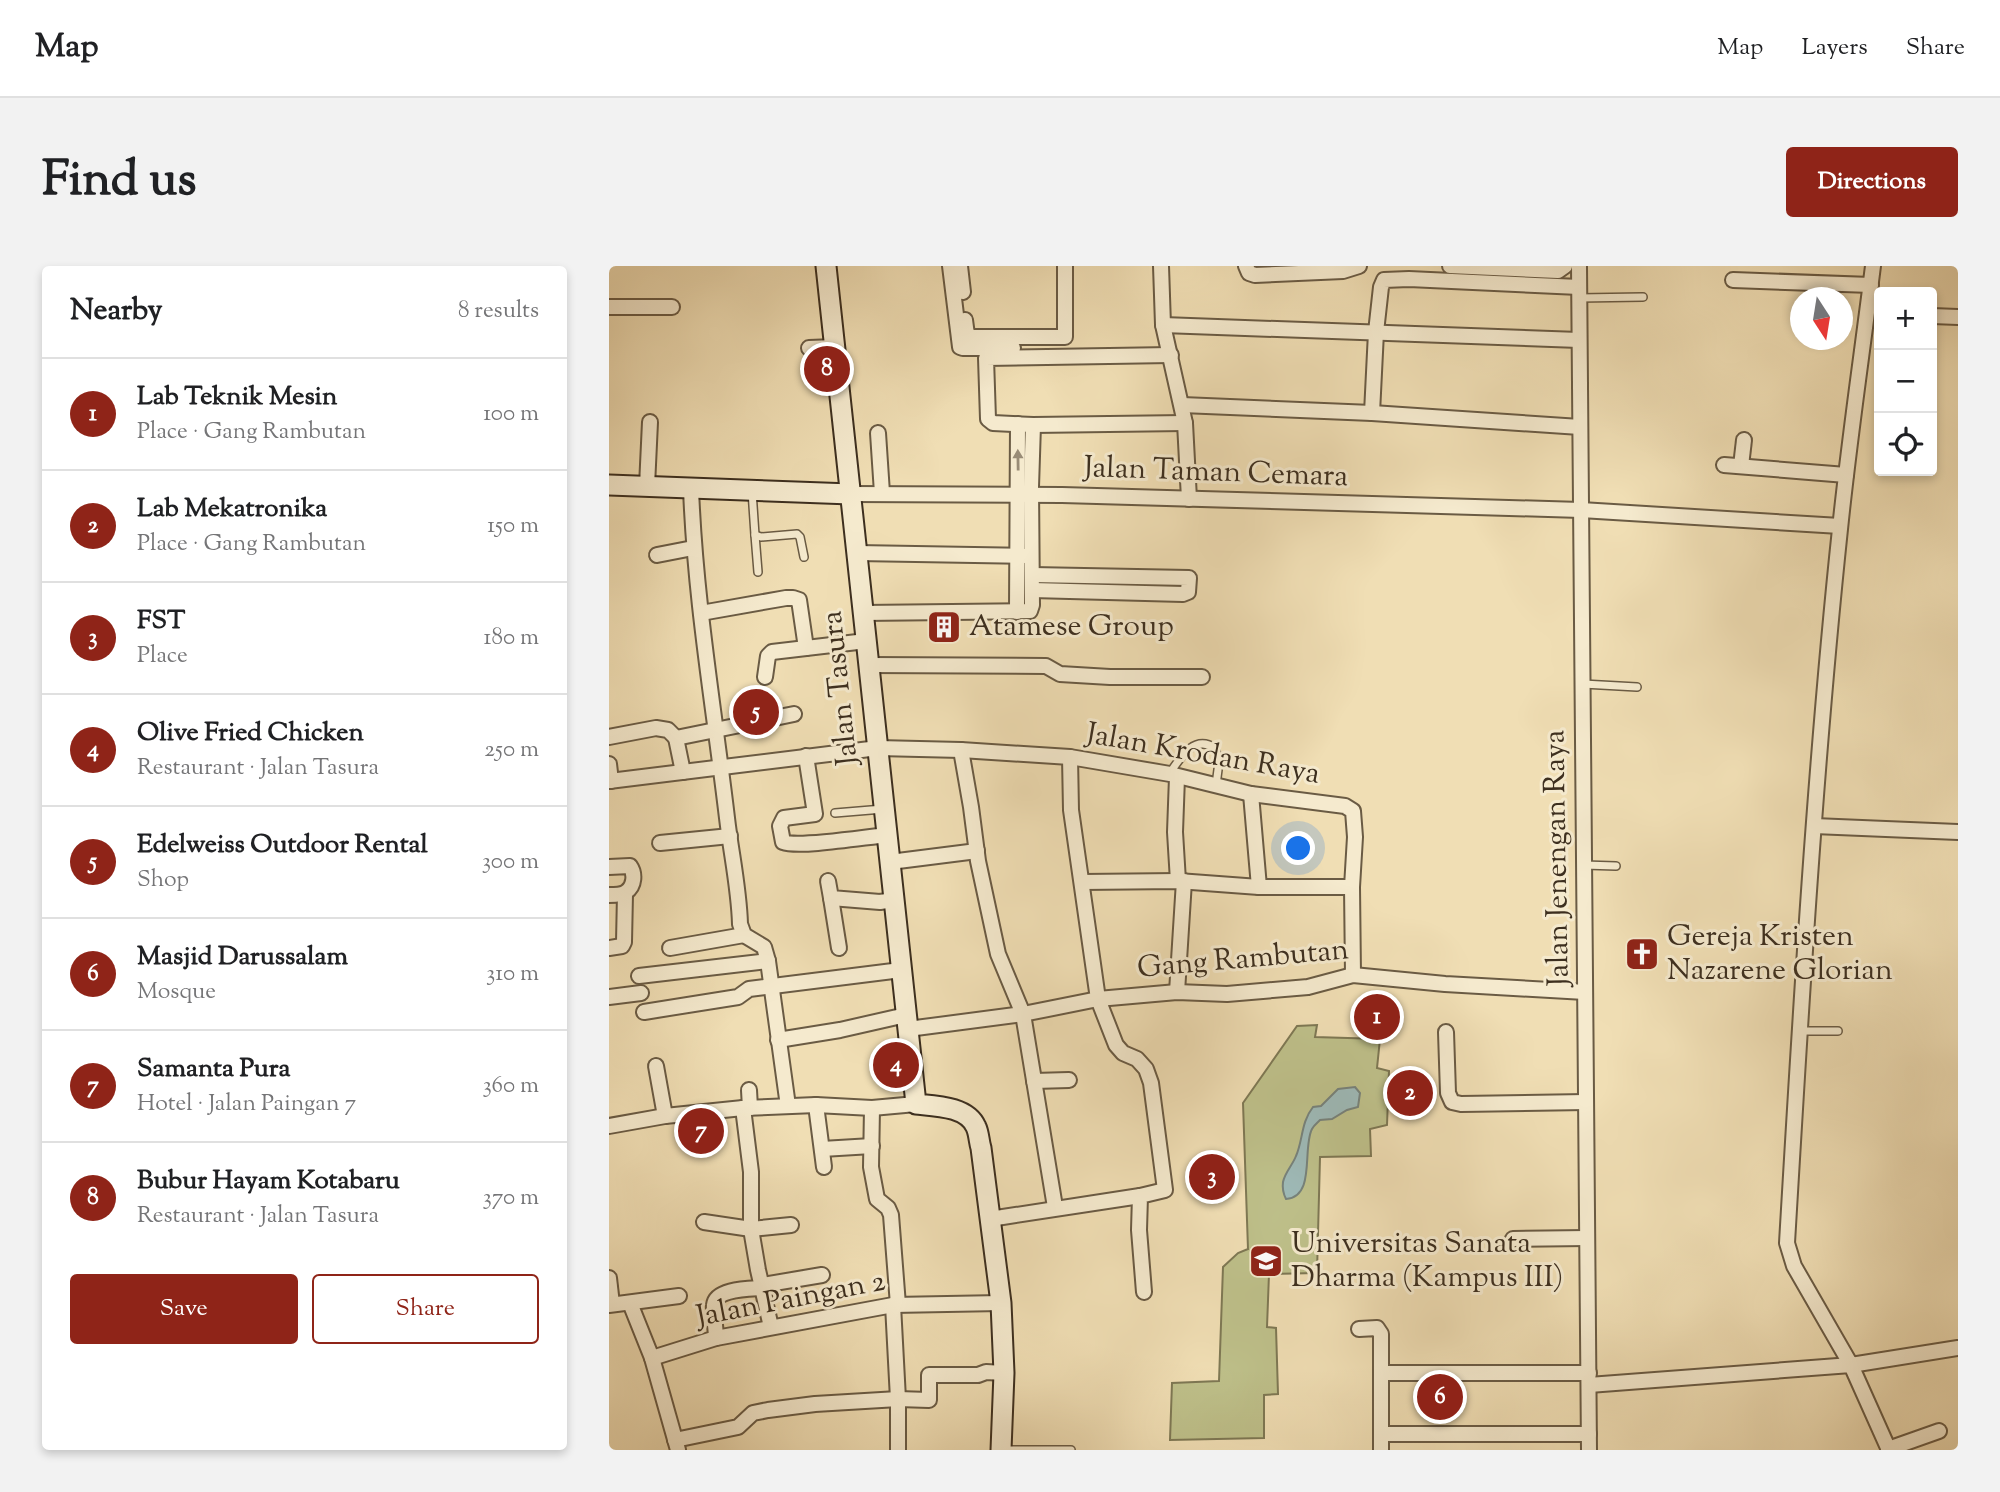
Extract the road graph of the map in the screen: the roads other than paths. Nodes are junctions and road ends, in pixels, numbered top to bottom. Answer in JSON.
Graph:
{"nodes":[{"id":1,"x":826,"y":266,"type":"edge"},
{"id":2,"x":950,"y":266,"type":"edge"},
{"id":3,"x":960,"y":266,"type":"edge"},
{"id":4,"x":1065,"y":266,"type":"edge"},
{"id":5,"x":1161,"y":266,"type":"edge"},
{"id":6,"x":1246,"y":266,"type":"edge"},
{"id":7,"x":1359,"y":266,"type":"edge"},
{"id":8,"x":1450,"y":266,"type":"edge"},
{"id":9,"x":1565,"y":266,"type":"edge"},
{"id":10,"x":1579,"y":266,"type":"edge"},
{"id":11,"x":1873,"y":266,"type":"edge"},
{"id":12,"x":1733,"y":280,"type":"dead end"},
{"id":13,"x":1871,"y":285,"type":"junction"},
{"id":14,"x":1579,"y":292,"type":"junction"},
{"id":15,"x":1643,"y":298,"type":"dead end"},
{"id":16,"x":609,"y":307,"type":"edge"},
{"id":17,"x":672,"y":307,"type":"dead end"},
{"id":18,"x":1873,"y":313,"type":"edge"},
{"id":19,"x":1937,"y":316,"type":"edge"},
{"id":20,"x":1958,"y":317,"type":"edge"},
{"id":21,"x":1163,"y":325,"type":"junction"},
{"id":22,"x":1376,"y":332,"type":"junction"},
{"id":23,"x":1579,"y":340,"type":"junction"},
{"id":24,"x":835,"y":347,"type":"junction"},
{"id":25,"x":809,"y":348,"type":"dead end"},
{"id":26,"x":1170,"y":351,"type":"junction"},
{"id":27,"x":1182,"y":405,"type":"junction"},
{"id":28,"x":1372,"y":413,"type":"junction"},
{"id":29,"x":650,"y":422,"type":"dead end"},
{"id":30,"x":1185,"y":423,"type":"junction"},
{"id":31,"x":1025,"y":425,"type":"junction"},
{"id":32,"x":1580,"y":427,"type":"junction"},
{"id":33,"x":878,"y":433,"type":"dead end"},
{"id":34,"x":1744,"y":440,"type":"dead end"},
{"id":35,"x":1724,"y":465,"type":"dead end"},
{"id":36,"x":1741,"y":466,"type":"junction"},
{"id":37,"x":1846,"y":474,"type":"junction"},
{"id":38,"x":609,"y":485,"type":"edge"},
{"id":39,"x":647,"y":486,"type":"junction"},
{"id":40,"x":691,"y":488,"type":"junction"},
{"id":41,"x":752,"y":490,"type":"junction"},
{"id":42,"x":882,"y":493,"type":"junction"},
{"id":43,"x":851,"y":494,"type":"junction"},
{"id":44,"x":1025,"y":495,"type":"junction"},
{"id":45,"x":1189,"y":499,"type":"junction"},
{"id":46,"x":1580,"y":510,"type":"junction"},
{"id":47,"x":1840,"y":526,"type":"junction"},
{"id":48,"x":755,"y":535,"type":"junction"},
{"id":49,"x":693,"y":548,"type":"junction"},
{"id":50,"x":857,"y":553,"type":"junction"},
{"id":51,"x":657,"y":555,"type":"dead end"},
{"id":52,"x":1025,"y":556,"type":"junction"},
{"id":53,"x":804,"y":557,"type":"dead end"},
{"id":54,"x":758,"y":572,"type":"dead end"},
{"id":55,"x":1032,"y":575,"type":"junction"},
{"id":56,"x":1083,"y":576,"type":"junction"},
{"id":57,"x":1129,"y":577,"type":"junction"},
{"id":58,"x":1032,"y":590,"type":"junction"},
{"id":59,"x":1082,"y":592,"type":"junction"},
{"id":60,"x":1128,"y":593,"type":"junction"},
{"id":61,"x":1017,"y":612,"type":"junction"},
{"id":62,"x":701,"y":613,"type":"junction"},
{"id":63,"x":863,"y":613,"type":"junction"},
{"id":64,"x":866,"y":641,"type":"junction"},
{"id":65,"x":806,"y":648,"type":"junction"},
{"id":66,"x":869,"y":665,"type":"junction"},
{"id":67,"x":765,"y":677,"type":"dead end"},
{"id":68,"x":1202,"y":677,"type":"dead end"},
{"id":69,"x":1582,"y":684,"type":"junction"},
{"id":70,"x":1637,"y":687,"type":"dead end"},
{"id":71,"x":794,"y":714,"type":"dead end"},
{"id":72,"x":716,"y":730,"type":"junction"},
{"id":73,"x":609,"y":737,"type":"edge"},
{"id":74,"x":676,"y":738,"type":"junction"},
{"id":75,"x":878,"y":748,"type":"junction"},
{"id":76,"x":961,"y":750,"type":"junction"},
{"id":77,"x":806,"y":756,"type":"junction"},
{"id":78,"x":1070,"y":757,"type":"junction"},
{"id":79,"x":609,"y":764,"type":"edge"},
{"id":80,"x":722,"y":768,"type":"junction"},
{"id":81,"x":683,"y":772,"type":"junction"},
{"id":82,"x":1173,"y":776,"type":"junction"},
{"id":83,"x":610,"y":781,"type":"edge"},
{"id":84,"x":1216,"y":785,"type":"junction"},
{"id":85,"x":1251,"y":794,"type":"junction"},
{"id":86,"x":884,"y":809,"type":"junction"},
{"id":87,"x":835,"y":813,"type":"dead end"},
{"id":88,"x":1814,"y":826,"type":"junction"},
{"id":89,"x":1958,"y":832,"type":"edge"},
{"id":90,"x":887,"y":835,"type":"junction"},
{"id":91,"x":730,"y":836,"type":"junction"},
{"id":92,"x":660,"y":843,"type":"dead end"},
{"id":93,"x":977,"y":851,"type":"junction"},
{"id":94,"x":890,"y":862,"type":"junction"},
{"id":95,"x":1584,"y":865,"type":"junction"},
{"id":96,"x":1616,"y":866,"type":"dead end"},
{"id":97,"x":609,"y":867,"type":"edge"},
{"id":98,"x":828,"y":881,"type":"dead end"},
{"id":99,"x":1181,"y":881,"type":"junction"},
{"id":100,"x":1082,"y":882,"type":"junction"},
{"id":101,"x":1259,"y":887,"type":"junction"},
{"id":102,"x":1352,"y":887,"type":"junction"},
{"id":103,"x":625,"y":894,"type":"junction"},
{"id":104,"x":609,"y":895,"type":"edge"},
{"id":105,"x":831,"y":898,"type":"junction"},
{"id":106,"x":894,"y":900,"type":"junction"},
{"id":107,"x":744,"y":935,"type":"junction"},
{"id":108,"x":609,"y":948,"type":"edge"},
{"id":109,"x":670,"y":948,"type":"dead end"},
{"id":110,"x":839,"y":948,"type":"dead end"},
{"id":111,"x":768,"y":961,"type":"junction"},
{"id":112,"x":901,"y":970,"type":"junction"},
{"id":113,"x":1353,"y":975,"type":"junction"},
{"id":114,"x":639,"y":976,"type":"dead end"},
{"id":115,"x":771,"y":986,"type":"junction"},
{"id":116,"x":1177,"y":992,"type":"junction"},
{"id":117,"x":1585,"y":992,"type":"junction"},
{"id":118,"x":641,"y":993,"type":"dead end"},
{"id":119,"x":609,"y":997,"type":"edge"},
{"id":120,"x":1098,"y":999,"type":"junction"},
{"id":121,"x":644,"y":1012,"type":"dead end"},
{"id":122,"x":1023,"y":1014,"type":"junction"},
{"id":123,"x":907,"y":1022,"type":"junction"},
{"id":124,"x":1800,"y":1031,"type":"junction"},
{"id":125,"x":1838,"y":1031,"type":"dead end"},
{"id":126,"x":1446,"y":1032,"type":"dead end"},
{"id":127,"x":778,"y":1040,"type":"junction"},
{"id":128,"x":656,"y":1066,"type":"dead end"},
{"id":129,"x":1069,"y":1080,"type":"dead end"},
{"id":130,"x":1034,"y":1081,"type":"junction"},
{"id":131,"x":749,"y":1090,"type":"dead end"},
{"id":132,"x":1586,"y":1102,"type":"junction"},
{"id":133,"x":916,"y":1104,"type":"junction"},
{"id":134,"x":816,"y":1105,"type":"junction"},
{"id":135,"x":789,"y":1106,"type":"junction"},
{"id":136,"x":746,"y":1108,"type":"junction"},
{"id":137,"x":872,"y":1108,"type":"junction"},
{"id":138,"x":665,"y":1116,"type":"junction"},
{"id":139,"x":609,"y":1126,"type":"edge"},
{"id":140,"x":871,"y":1146,"type":"junction"},
{"id":141,"x":822,"y":1149,"type":"junction"},
{"id":142,"x":824,"y":1167,"type":"dead end"},
{"id":143,"x":1140,"y":1196,"type":"junction"},
{"id":144,"x":1055,"y":1207,"type":"junction"},
{"id":145,"x":990,"y":1219,"type":"junction"},
{"id":146,"x":704,"y":1222,"type":"dead end"},
{"id":147,"x":791,"y":1225,"type":"dead end"},
{"id":148,"x":751,"y":1229,"type":"junction"},
{"id":149,"x":1587,"y":1238,"type":"junction"},
{"id":150,"x":1513,"y":1240,"type":"dead end"},
{"id":151,"x":823,"y":1275,"type":"dead end"},
{"id":152,"x":609,"y":1278,"type":"edge"},
{"id":153,"x":762,"y":1287,"type":"junction"},
{"id":154,"x":1144,"y":1292,"type":"dead end"},
{"id":155,"x":679,"y":1296,"type":"dead end"},
{"id":156,"x":630,"y":1303,"type":"junction"},
{"id":157,"x":1001,"y":1303,"type":"junction"},
{"id":158,"x":611,"y":1304,"type":"edge"},
{"id":159,"x":895,"y":1305,"type":"junction"},
{"id":160,"x":771,"y":1327,"type":"junction"},
{"id":161,"x":1359,"y":1329,"type":"dead end"},
{"id":162,"x":716,"y":1338,"type":"junction"},
{"id":163,"x":1958,"y":1348,"type":"edge"},
{"id":164,"x":652,"y":1358,"type":"junction"},
{"id":165,"x":1851,"y":1365,"type":"junction"},
{"id":166,"x":1004,"y":1373,"type":"junction"},
{"id":167,"x":1382,"y":1373,"type":"junction"},
{"id":168,"x":1589,"y":1379,"type":"junction"},
{"id":169,"x":898,"y":1399,"type":"junction"},
{"id":170,"x":1939,"y":1431,"type":"dead end"},
{"id":171,"x":1381,"y":1434,"type":"junction"},
{"id":172,"x":1589,"y":1434,"type":"junction"},
{"id":173,"x":676,"y":1445,"type":"edge"},
{"id":174,"x":1888,"y":1449,"type":"edge"},
{"id":175,"x":898,"y":1450,"type":"edge"},
{"id":176,"x":1001,"y":1450,"type":"edge"},
{"id":177,"x":1070,"y":1450,"type":"edge"},
{"id":178,"x":1381,"y":1450,"type":"edge"},
{"id":179,"x":1589,"y":1450,"type":"edge"}],
"edges":[{"from":1,"to":24,"type":"street","name":"Jalan Tasura"},
{"from":2,"to":26,"type":"street"},
{"from":3,"to":4,"type":"street"},
{"from":5,"to":21,"type":"street"},
{"from":6,"to":7,"type":"street"},
{"from":8,"to":9,"type":"street"},
{"from":10,"to":14,"type":"street","name":"Jalan Jenengan Raya"},
{"from":11,"to":13,"type":"street"},
{"from":12,"to":13,"type":"street"},
{"from":13,"to":18,"type":"street"},
{"from":14,"to":15,"type":"lane"},
{"from":14,"to":22,"type":"street"},
{"from":14,"to":23,"type":"street","name":"Jalan Jenengan Raya"},
{"from":16,"to":17,"type":"street"},
{"from":18,"to":37,"type":"street"},
{"from":19,"to":20,"type":"street"},
{"from":21,"to":22,"type":"street"},
{"from":21,"to":26,"type":"street"},
{"from":22,"to":23,"type":"street"},
{"from":22,"to":28,"type":"street"},
{"from":23,"to":32,"type":"street","name":"Jalan Jenengan Raya"},
{"from":24,"to":25,"type":"street"},
{"from":24,"to":43,"type":"street","name":"Jalan Tasura"},
{"from":26,"to":27,"type":"street"},
{"from":26,"to":31,"type":"street"},
{"from":27,"to":28,"type":"street"},
{"from":27,"to":30,"type":"street"},
{"from":28,"to":32,"type":"street"},
{"from":29,"to":39,"type":"street"},
{"from":30,"to":31,"type":"street"},
{"from":30,"to":45,"type":"street"},
{"from":31,"to":44,"type":"street"},
{"from":32,"to":46,"type":"street","name":"Jalan Jenengan Raya"},
{"from":33,"to":42,"type":"street"},
{"from":34,"to":36,"type":"street"},
{"from":35,"to":36,"type":"street"},
{"from":36,"to":37,"type":"street"},
{"from":37,"to":47,"type":"street"},
{"from":38,"to":39,"type":"street"},
{"from":39,"to":40,"type":"street"},
{"from":40,"to":41,"type":"street"},
{"from":40,"to":49,"type":"street"},
{"from":41,"to":43,"type":"street"},
{"from":41,"to":48,"type":"lane"},
{"from":42,"to":43,"type":"street","name":"Jalan Taman Cemara"},
{"from":42,"to":44,"type":"street","name":"Jalan Taman Cemara"},
{"from":43,"to":50,"type":"street","name":"Jalan Tasura"},
{"from":44,"to":45,"type":"street","name":"Jalan Taman Cemara"},
{"from":44,"to":52,"type":"street"},
{"from":45,"to":46,"type":"street","name":"Jalan Taman Cemara"},
{"from":46,"to":47,"type":"street","name":"Jalan Taman Cemara"},
{"from":46,"to":69,"type":"street","name":"Jalan Jenengan Raya"},
{"from":47,"to":88,"type":"street"},
{"from":48,"to":53,"type":"lane"},
{"from":48,"to":54,"type":"lane"},
{"from":49,"to":51,"type":"street"},
{"from":49,"to":62,"type":"street"},
{"from":50,"to":52,"type":"street"},
{"from":50,"to":63,"type":"street","name":"Jalan Tasura"},
{"from":52,"to":55,"type":"street"},
{"from":52,"to":61,"type":"street"},
{"from":55,"to":56,"type":"street"},
{"from":55,"to":58,"type":"street"},
{"from":56,"to":57,"type":"street"},
{"from":56,"to":59,"type":"street"},
{"from":57,"to":60,"type":"street"},
{"from":57,"to":60,"type":"street"},
{"from":58,"to":59,"type":"street"},
{"from":58,"to":61,"type":"street"},
{"from":59,"to":60,"type":"street"},
{"from":61,"to":63,"type":"street"},
{"from":62,"to":65,"type":"street"},
{"from":62,"to":72,"type":"street"},
{"from":63,"to":64,"type":"street","name":"Jalan Tasura"},
{"from":64,"to":65,"type":"street"},
{"from":64,"to":66,"type":"street","name":"Jalan Tasura"},
{"from":65,"to":67,"type":"street"},
{"from":66,"to":68,"type":"street"},
{"from":66,"to":75,"type":"street","name":"Jalan Tasura"},
{"from":69,"to":70,"type":"lane"},
{"from":69,"to":95,"type":"street","name":"Jalan Jenengan Raya"},
{"from":71,"to":72,"type":"street"},
{"from":72,"to":74,"type":"street"},
{"from":72,"to":80,"type":"street"},
{"from":73,"to":74,"type":"street"},
{"from":74,"to":81,"type":"street"},
{"from":75,"to":76,"type":"street","name":"Jalan Krodan Raya"},
{"from":75,"to":77,"type":"street","name":"Jalan Krodan Raya"},
{"from":75,"to":86,"type":"street","name":"Jalan Tasura"},
{"from":76,"to":78,"type":"street","name":"Jalan Krodan Raya"},
{"from":76,"to":93,"type":"street"},
{"from":77,"to":80,"type":"street","name":"Jalan Krodan Raya"},
{"from":77,"to":90,"type":"street"},
{"from":78,"to":82,"type":"street","name":"Jalan Krodan Raya"},
{"from":78,"to":100,"type":"street"},
{"from":79,"to":83,"type":"street"},
{"from":80,"to":81,"type":"street","name":"Jalan Krodan Raya"},
{"from":80,"to":91,"type":"street"},
{"from":81,"to":83,"type":"street","name":"Jalan Krodan Raya"},
{"from":82,"to":84,"type":"street","name":"Jalan Krodan Raya"},
{"from":82,"to":84,"type":"lane"},
{"from":82,"to":99,"type":"street"},
{"from":84,"to":85,"type":"street","name":"Jalan Krodan Raya"},
{"from":85,"to":101,"type":"street"},
{"from":85,"to":102,"type":"street","name":"Jalan Krodan Raya"},
{"from":86,"to":87,"type":"lane"},
{"from":86,"to":90,"type":"street","name":"Jalan Tasura"},
{"from":88,"to":89,"type":"street"},
{"from":88,"to":124,"type":"street"},
{"from":90,"to":94,"type":"street","name":"Jalan Tasura"},
{"from":91,"to":92,"type":"street"},
{"from":91,"to":107,"type":"street"},
{"from":93,"to":94,"type":"street"},
{"from":93,"to":122,"type":"street"},
{"from":94,"to":106,"type":"street","name":"Jalan Tasura"},
{"from":95,"to":96,"type":"lane"},
{"from":95,"to":117,"type":"street","name":"Jalan Jenengan Raya"},
{"from":97,"to":103,"type":"street"},
{"from":98,"to":105,"type":"street"},
{"from":99,"to":100,"type":"street"},
{"from":99,"to":101,"type":"street"},
{"from":99,"to":116,"type":"street"},
{"from":100,"to":120,"type":"street"},
{"from":101,"to":102,"type":"street"},
{"from":102,"to":113,"type":"street","name":"Jalan Krodan Raya"},
{"from":103,"to":104,"type":"street"},
{"from":103,"to":108,"type":"street"},
{"from":105,"to":106,"type":"street"},
{"from":105,"to":110,"type":"street"},
{"from":106,"to":112,"type":"street","name":"Jalan Tasura"},
{"from":107,"to":109,"type":"street"},
{"from":107,"to":111,"type":"street"},
{"from":111,"to":114,"type":"street"},
{"from":111,"to":115,"type":"street"},
{"from":112,"to":115,"type":"street"},
{"from":112,"to":123,"type":"street","name":"Jalan Tasura"},
{"from":113,"to":116,"type":"street","name":"Gang Rambutan"},
{"from":113,"to":117,"type":"street","name":"Gang Rambutan"},
{"from":115,"to":121,"type":"street"},
{"from":115,"to":127,"type":"street"},
{"from":116,"to":120,"type":"street","name":"Gang Rambutan"},
{"from":117,"to":132,"type":"street","name":"Jalan Jenengan Raya"},
{"from":118,"to":119,"type":"street"},
{"from":120,"to":122,"type":"street","name":"Gang Rambutan"},
{"from":120,"to":143,"type":"street"},
{"from":122,"to":123,"type":"street","name":"Gang Rambutan"},
{"from":122,"to":130,"type":"street"},
{"from":123,"to":127,"type":"street","name":"Gang Rambutan"},
{"from":123,"to":133,"type":"street","name":"Jalan Tasura"},
{"from":124,"to":125,"type":"lane"},
{"from":124,"to":165,"type":"street"},
{"from":126,"to":132,"type":"street"},
{"from":127,"to":135,"type":"street"},
{"from":128,"to":138,"type":"street"},
{"from":129,"to":130,"type":"street"},
{"from":130,"to":144,"type":"street"},
{"from":131,"to":136,"type":"street"},
{"from":132,"to":149,"type":"street","name":"Jalan Jenengan Raya"},
{"from":133,"to":137,"type":"street"},
{"from":133,"to":145,"type":"street"},
{"from":134,"to":135,"type":"street"},
{"from":134,"to":137,"type":"street"},
{"from":134,"to":141,"type":"street"},
{"from":135,"to":136,"type":"street"},
{"from":136,"to":138,"type":"street"},
{"from":136,"to":148,"type":"street"},
{"from":137,"to":140,"type":"street"},
{"from":138,"to":139,"type":"street"},
{"from":140,"to":141,"type":"street"},
{"from":140,"to":159,"type":"street"},
{"from":141,"to":142,"type":"street"},
{"from":143,"to":144,"type":"street"},
{"from":143,"to":154,"type":"street"},
{"from":144,"to":145,"type":"street"},
{"from":145,"to":157,"type":"street"},
{"from":146,"to":148,"type":"street"},
{"from":147,"to":148,"type":"street"},
{"from":148,"to":153,"type":"street"},
{"from":149,"to":150,"type":"street"},
{"from":149,"to":168,"type":"street","name":"Jalan Jenengan Raya"},
{"from":151,"to":153,"type":"street"},
{"from":152,"to":158,"type":"street"},
{"from":153,"to":160,"type":"street"},
{"from":153,"to":162,"type":"street"},
{"from":155,"to":156,"type":"street"},
{"from":156,"to":158,"type":"street"},
{"from":156,"to":164,"type":"street"},
{"from":157,"to":159,"type":"street","name":"Jalan Paingan 2"},
{"from":157,"to":166,"type":"street"},
{"from":159,"to":160,"type":"street","name":"Jalan Paingan 2"},
{"from":159,"to":169,"type":"street"},
{"from":160,"to":162,"type":"street","name":"Jalan Paingan 2"},
{"from":161,"to":167,"type":"street"},
{"from":162,"to":164,"type":"street","name":"Jalan Paingan 2"},
{"from":163,"to":165,"type":"street"},
{"from":164,"to":173,"type":"street"},
{"from":165,"to":168,"type":"street"},
{"from":165,"to":174,"type":"street"},
{"from":166,"to":169,"type":"street"},
{"from":166,"to":176,"type":"street"},
{"from":167,"to":168,"type":"street"},
{"from":167,"to":171,"type":"street"},
{"from":168,"to":172,"type":"street","name":"Jalan Jenengan Raya"},
{"from":169,"to":173,"type":"street"},
{"from":169,"to":175,"type":"street"},
{"from":170,"to":174,"type":"street"},
{"from":171,"to":172,"type":"street"},
{"from":171,"to":178,"type":"street"},
{"from":172,"to":179,"type":"street","name":"Jalan Jenengan Raya"},
{"from":176,"to":177,"type":"lane"}]}
